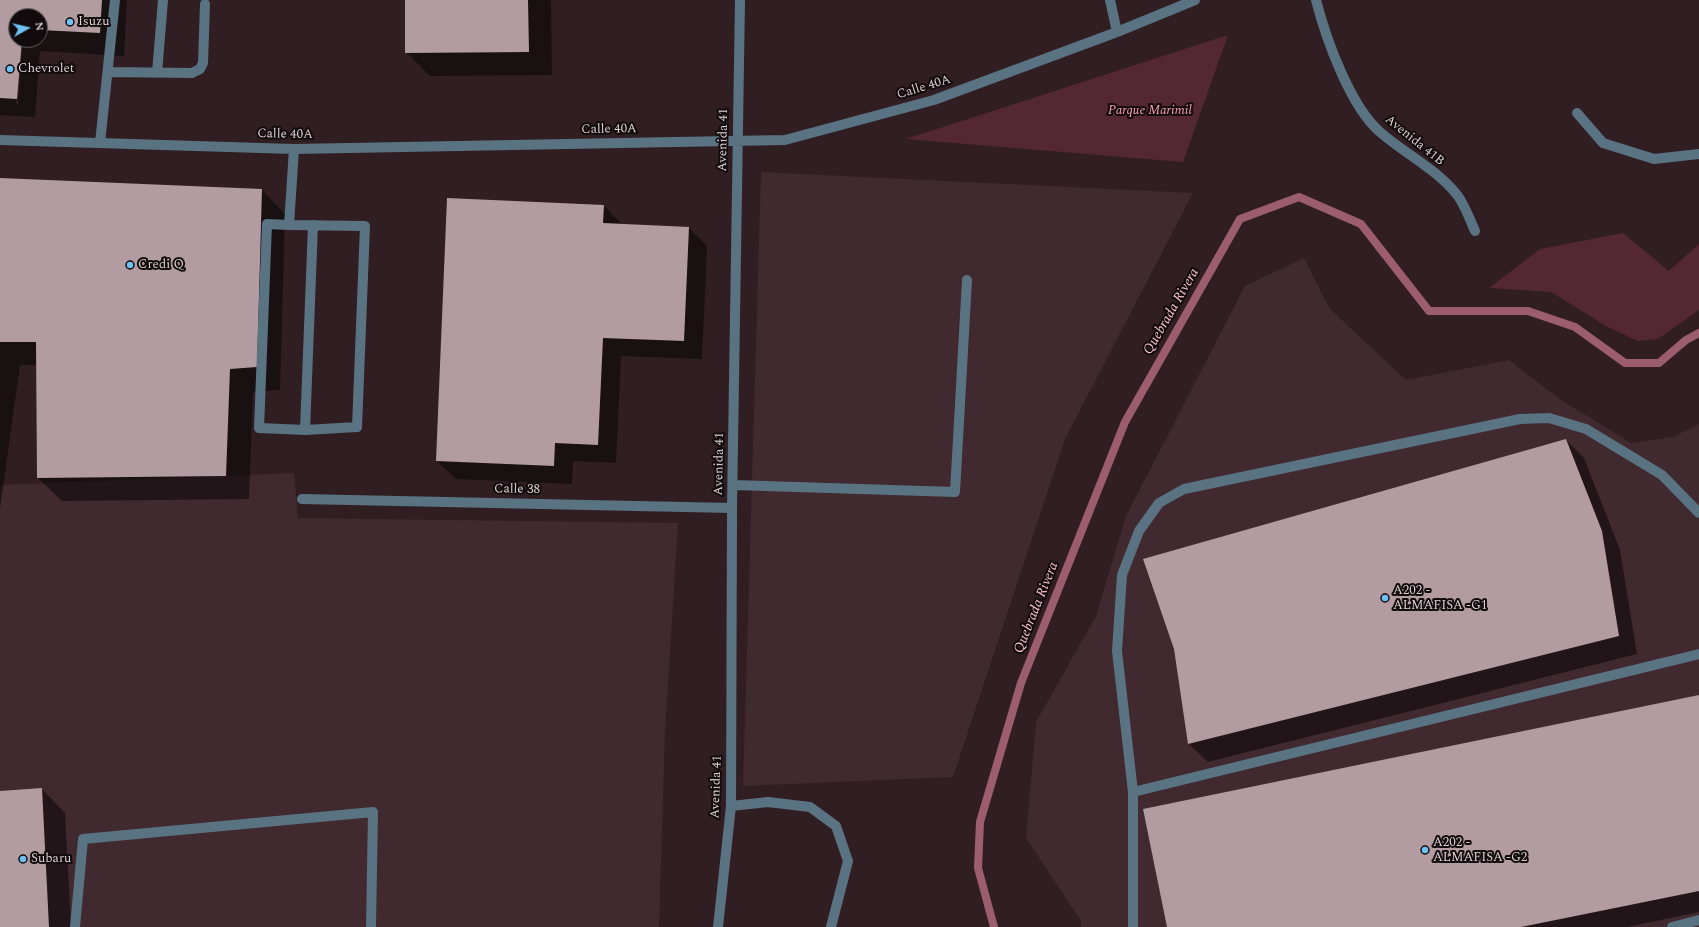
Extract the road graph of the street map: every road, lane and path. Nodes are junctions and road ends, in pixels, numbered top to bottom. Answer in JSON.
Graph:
{"nodes":[{"id":1,"x":115,"y":0,"type":"edge"},
{"id":2,"x":163,"y":0,"type":"edge"},
{"id":3,"x":740,"y":0,"type":"edge"},
{"id":4,"x":1110,"y":0,"type":"edge"},
{"id":5,"x":1195,"y":0,"type":"edge"},
{"id":6,"x":1316,"y":0,"type":"edge"},
{"id":7,"x":205,"y":4,"type":"dead end"},
{"id":8,"x":1117,"y":32,"type":"junction"},
{"id":9,"x":108,"y":72,"type":"junction"},
{"id":10,"x":157,"y":73,"type":"junction"},
{"id":11,"x":1577,"y":113,"type":"dead end"},
{"id":12,"x":0,"y":140,"type":"edge"},
{"id":13,"x":737,"y":140,"type":"junction"},
{"id":14,"x":100,"y":143,"type":"junction"},
{"id":15,"x":294,"y":149,"type":"junction"},
{"id":16,"x":1699,"y":154,"type":"edge"},
{"id":17,"x":289,"y":225,"type":"junction"},
{"id":18,"x":312,"y":225,"type":"junction"},
{"id":19,"x":1475,"y":231,"type":"dead end"},
{"id":20,"x":967,"y":280,"type":"dead end"},
{"id":21,"x":305,"y":430,"type":"junction"},
{"id":22,"x":732,"y":485,"type":"junction"},
{"id":23,"x":302,"y":499,"type":"dead end"},
{"id":24,"x":732,"y":508,"type":"junction"},
{"id":25,"x":1699,"y":513,"type":"edge"},
{"id":26,"x":1699,"y":654,"type":"edge"},
{"id":27,"x":1133,"y":792,"type":"junction"},
{"id":28,"x":731,"y":806,"type":"junction"},
{"id":29,"x":1699,"y":920,"type":"edge"},
{"id":30,"x":74,"y":927,"type":"edge"},
{"id":31,"x":371,"y":927,"type":"edge"},
{"id":32,"x":718,"y":927,"type":"edge"},
{"id":33,"x":831,"y":927,"type":"edge"},
{"id":34,"x":1133,"y":927,"type":"edge"},
{"id":35,"x":1672,"y":927,"type":"edge"}],
"edges":[{"from":1,"to":9,"type":"street"},
{"from":2,"to":10,"type":"street"},
{"from":3,"to":13,"type":"street","name":"Avenida 41"},
{"from":4,"to":8,"type":"street"},
{"from":5,"to":8,"type":"street","name":"Calle 40A"},
{"from":6,"to":19,"type":"street","name":"Avenida 41B"},
{"from":7,"to":10,"type":"street"},
{"from":8,"to":13,"type":"street","name":"Calle 40A"},
{"from":9,"to":10,"type":"street"},
{"from":9,"to":14,"type":"street"},
{"from":11,"to":16,"type":"street"},
{"from":12,"to":14,"type":"street","name":"Calle 40A"},
{"from":13,"to":15,"type":"street","name":"Calle 40A"},
{"from":13,"to":22,"type":"street","name":"Avenida 41"},
{"from":14,"to":15,"type":"street","name":"Calle 40A"},
{"from":15,"to":17,"type":"street"},
{"from":17,"to":18,"type":"street"},
{"from":17,"to":21,"type":"street"},
{"from":18,"to":21,"type":"street"},
{"from":18,"to":21,"type":"street"},
{"from":20,"to":22,"type":"street"},
{"from":22,"to":24,"type":"street","name":"Avenida 41"},
{"from":23,"to":24,"type":"street","name":"Calle 38"},
{"from":24,"to":28,"type":"street","name":"Avenida 41"},
{"from":25,"to":27,"type":"street"},
{"from":26,"to":27,"type":"street"},
{"from":27,"to":34,"type":"street"},
{"from":28,"to":32,"type":"street","name":"Avenida 41"},
{"from":28,"to":33,"type":"street"},
{"from":29,"to":35,"type":"street"},
{"from":30,"to":31,"type":"street"}]}
